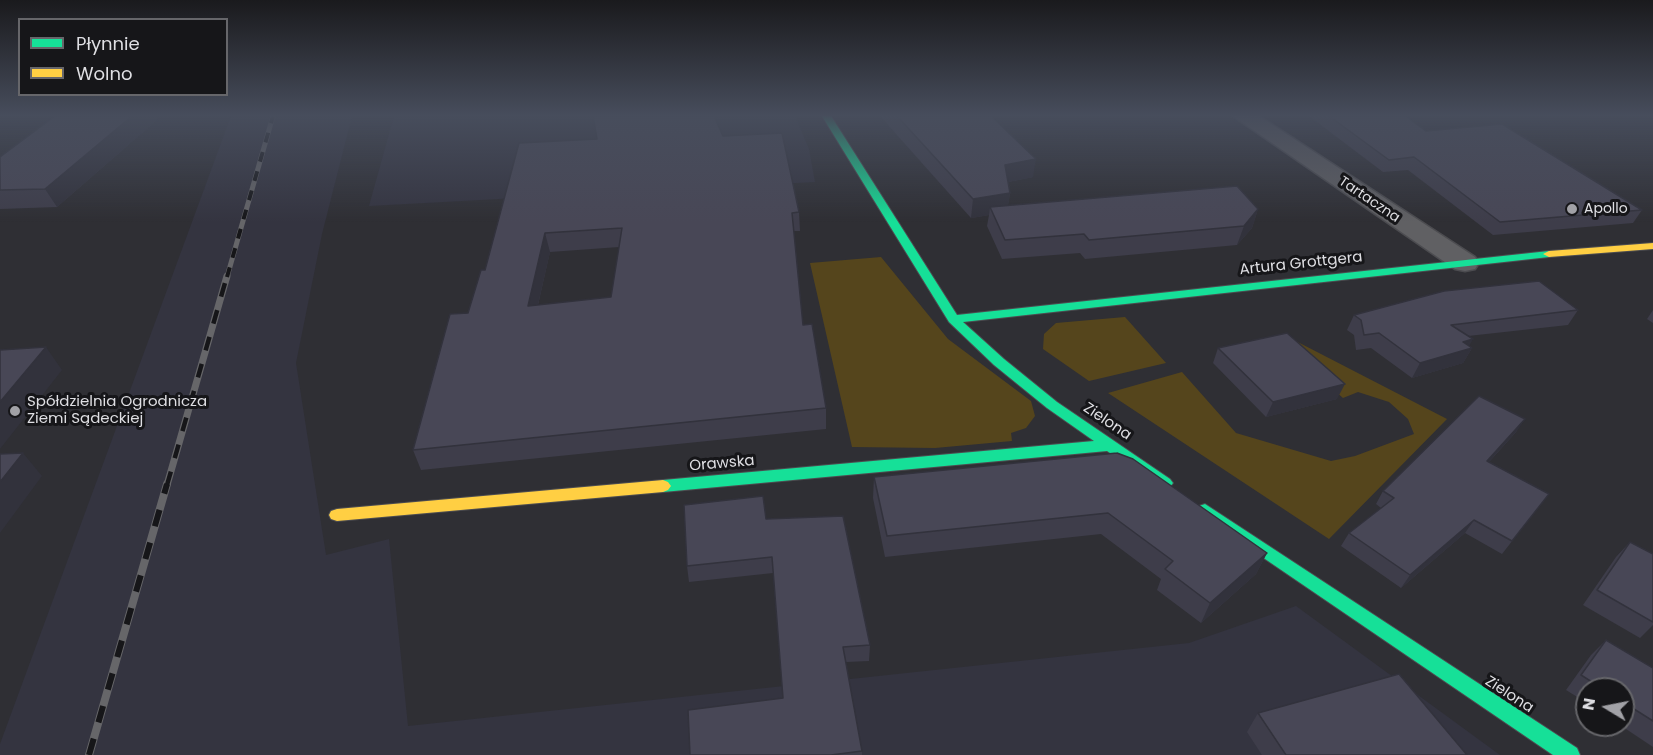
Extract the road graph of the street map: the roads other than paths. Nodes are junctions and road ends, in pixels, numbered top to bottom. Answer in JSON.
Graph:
{"nodes":[{"id":1,"x":848,"y":151,"type":"edge"},
{"id":2,"x":1297,"y":151,"type":"edge"},
{"id":3,"x":1653,"y":246,"type":"edge"},
{"id":4,"x":1465,"y":263,"type":"junction"},
{"id":5,"x":953,"y":319,"type":"junction"},
{"id":6,"x":1111,"y":445,"type":"junction"},
{"id":7,"x":1178,"y":492,"type":"edge"},
{"id":8,"x":1197,"y":505,"type":"edge"},
{"id":9,"x":337,"y":515,"type":"dead end"},
{"id":10,"x":1570,"y":755,"type":"edge"}],
"edges":[{"from":1,"to":5,"type":"street","name":"Zielona"},
{"from":2,"to":4,"type":"street","name":"Tartaczna"},
{"from":3,"to":4,"type":"street","name":"Artura Grottgera"},
{"from":4,"to":5,"type":"street","name":"Artura Grottgera"},
{"from":5,"to":6,"type":"street","name":"Zielona"},
{"from":6,"to":7,"type":"street","name":"Zielona"},
{"from":6,"to":9,"type":"street","name":"Orawska"},
{"from":8,"to":10,"type":"street","name":"Zielona"}]}
